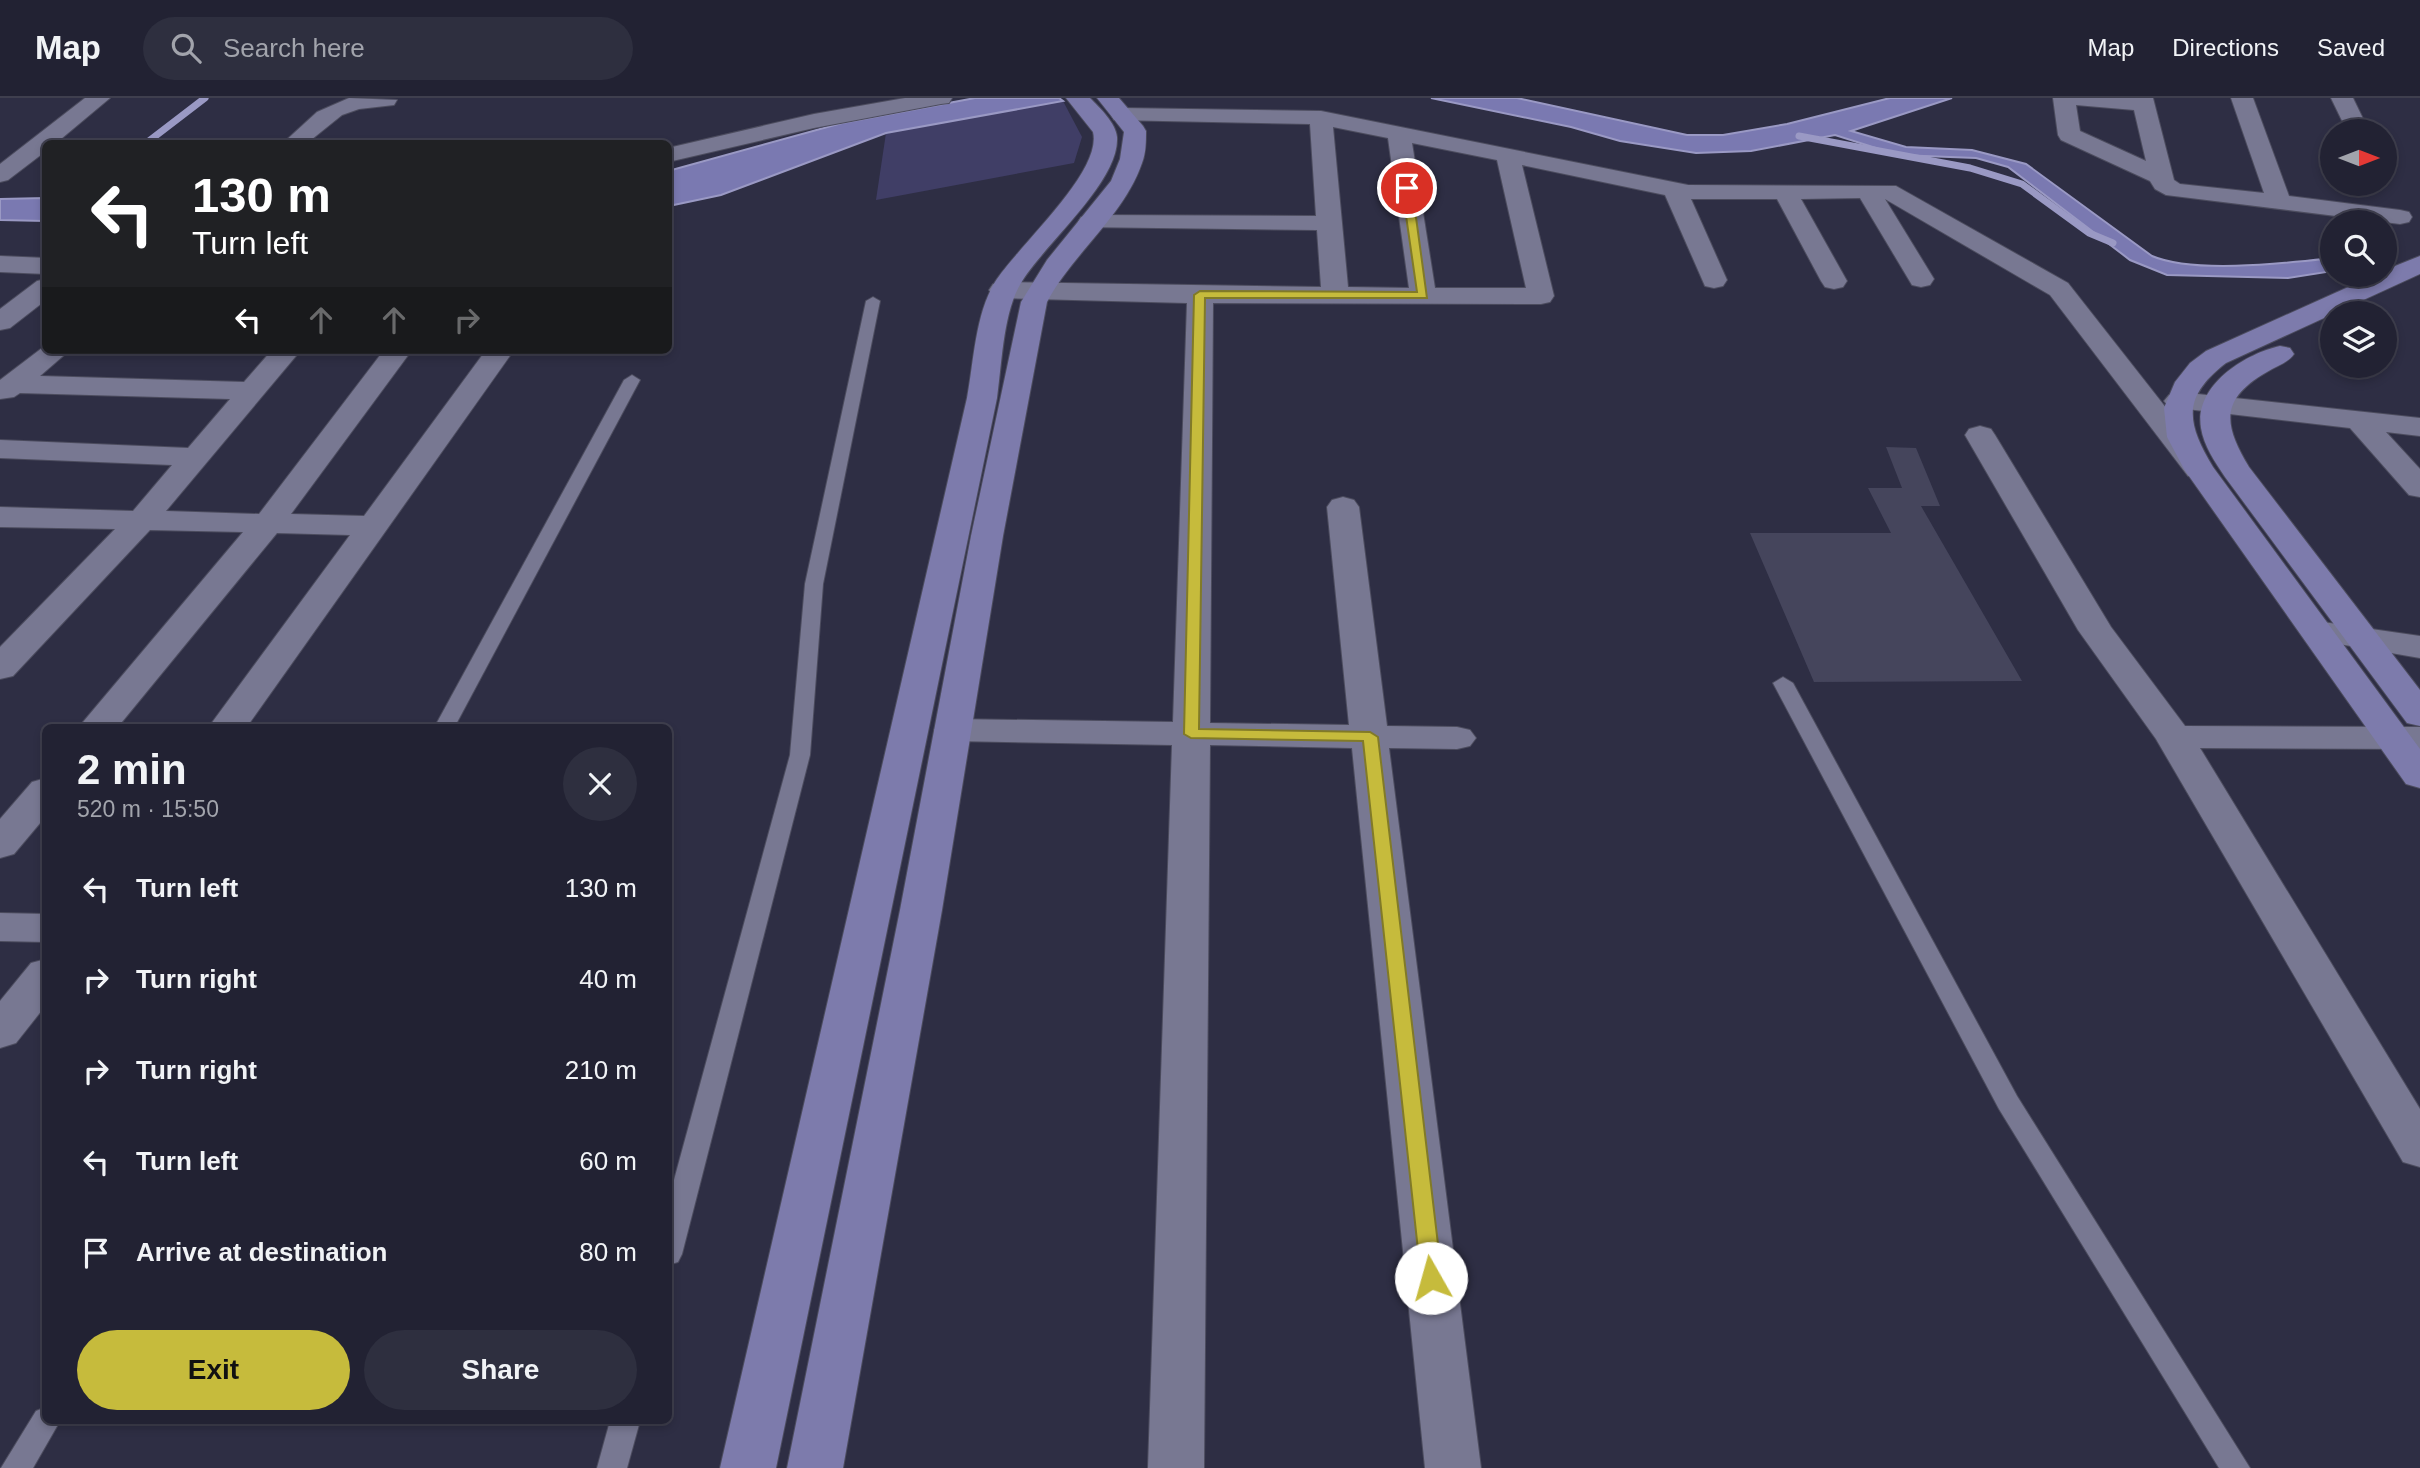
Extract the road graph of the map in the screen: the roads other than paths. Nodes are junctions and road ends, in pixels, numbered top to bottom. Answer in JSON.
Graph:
{"nodes":[{"id":1,"x":99,"y":98,"type":"edge"},
{"id":2,"x":941,"y":98,"type":"edge"},
{"id":3,"x":1077,"y":98,"type":"edge"},
{"id":4,"x":2242,"y":98,"type":"edge"},
{"id":5,"x":2342,"y":98,"type":"edge"},
{"id":6,"x":386,"y":100,"type":"dead end"},
{"id":7,"x":2143,"y":101,"type":"edge"},
{"id":8,"x":1115,"y":106,"type":"edge"},
{"id":9,"x":1321,"y":118,"type":"junction"},
{"id":10,"x":2352,"y":119,"type":"edge"},
{"id":11,"x":1399,"y":134,"type":"junction"},
{"id":12,"x":44,"y":140,"type":"edge"},
{"id":13,"x":297,"y":140,"type":"edge"},
{"id":14,"x":42,"y":141,"type":"edge"},
{"id":15,"x":672,"y":154,"type":"edge"},
{"id":16,"x":1508,"y":156,"type":"junction"},
{"id":17,"x":3,"y":171,"type":"edge"},
{"id":18,"x":2161,"y":177,"type":"junction"},
{"id":19,"x":1675,"y":189,"type":"junction"},
{"id":20,"x":1786,"y":191,"type":"junction"},
{"id":21,"x":1868,"y":191,"type":"junction"},
{"id":22,"x":2280,"y":203,"type":"junction"},
{"id":23,"x":2403,"y":210,"type":"edge"},
{"id":24,"x":1090,"y":222,"type":"junction"},
{"id":25,"x":1329,"y":223,"type":"junction"},
{"id":26,"x":0,"y":264,"type":"edge"},
{"id":27,"x":42,"y":266,"type":"edge"},
{"id":28,"x":2412,"y":276,"type":"edge"},
{"id":29,"x":1922,"y":279,"type":"dead end"},
{"id":30,"x":1714,"y":280,"type":"dead end"},
{"id":31,"x":1835,"y":281,"type":"dead end"},
{"id":32,"x":42,"y":290,"type":"edge"},
{"id":33,"x":1002,"y":290,"type":"junction"},
{"id":34,"x":1039,"y":291,"type":"junction"},
{"id":35,"x":1200,"y":295,"type":"junction"},
{"id":36,"x":1335,"y":295,"type":"junction"},
{"id":37,"x":1423,"y":296,"type":"junction"},
{"id":38,"x":873,"y":301,"type":"dead end"},
{"id":39,"x":2382,"y":301,"type":"edge"},
{"id":40,"x":0,"y":322,"type":"edge"},
{"id":41,"x":2320,"y":335,"type":"edge"},
{"id":42,"x":50,"y":354,"type":"edge"},
{"id":43,"x":284,"y":354,"type":"edge"},
{"id":44,"x":395,"y":354,"type":"edge"},
{"id":45,"x":497,"y":354,"type":"edge"},
{"id":46,"x":632,"y":380,"type":"dead end"},
{"id":47,"x":6,"y":389,"type":"edge"},
{"id":48,"x":252,"y":391,"type":"junction"},
{"id":49,"x":2179,"y":401,"type":"junction"},
{"id":50,"x":2216,"y":405,"type":"junction"},
{"id":51,"x":2359,"y":420,"type":"junction"},
{"id":52,"x":2420,"y":427,"type":"edge"},
{"id":53,"x":1980,"y":435,"type":"dead end"},
{"id":54,"x":0,"y":449,"type":"edge"},
{"id":55,"x":196,"y":457,"type":"junction"},
{"id":56,"x":2199,"y":469,"type":"junction"},
{"id":57,"x":2420,"y":488,"type":"edge"},
{"id":58,"x":1343,"y":507,"type":"dead end"},
{"id":59,"x":0,"y":517,"type":"edge"},
{"id":60,"x":142,"y":520,"type":"junction"},
{"id":61,"x":268,"y":523,"type":"junction"},
{"id":62,"x":375,"y":526,"type":"junction"},
{"id":63,"x":2316,"y":631,"type":"junction"},
{"id":64,"x":2362,"y":638,"type":"junction"},
{"id":65,"x":2420,"y":647,"type":"edge"},
{"id":66,"x":0,"y":668,"type":"edge"},
{"id":67,"x":1783,"y":683,"type":"dead end"},
{"id":68,"x":100,"y":724,"type":"edge"},
{"id":69,"x":230,"y":724,"type":"edge"},
{"id":70,"x":446,"y":724,"type":"edge"},
{"id":71,"x":953,"y":730,"type":"junction"},
{"id":72,"x":2411,"y":730,"type":"edge"},
{"id":73,"x":1191,"y":734,"type":"junction"},
{"id":74,"x":1370,"y":737,"type":"junction"},
{"id":75,"x":2174,"y":737,"type":"junction"},
{"id":76,"x":1457,"y":738,"type":"dead end"},
{"id":77,"x":2420,"y":776,"type":"edge"},
{"id":78,"x":42,"y":795,"type":"edge"},
{"id":79,"x":0,"y":845,"type":"edge"},
{"id":80,"x":0,"y":927,"type":"edge"},
{"id":81,"x":42,"y":928,"type":"edge"},
{"id":82,"x":42,"y":979,"type":"edge"},
{"id":83,"x":0,"y":1032,"type":"edge"},
{"id":84,"x":2420,"y":1150,"type":"edge"},
{"id":85,"x":672,"y":1239,"type":"edge"},
{"id":86,"x":44,"y":1424,"type":"edge"},
{"id":87,"x":624,"y":1424,"type":"edge"},
{"id":88,"x":16,"y":1468,"type":"edge"},
{"id":89,"x":612,"y":1468,"type":"edge"},
{"id":90,"x":748,"y":1468,"type":"edge"},
{"id":91,"x":815,"y":1468,"type":"edge"},
{"id":92,"x":1176,"y":1468,"type":"edge"},
{"id":93,"x":1453,"y":1468,"type":"edge"},
{"id":94,"x":2235,"y":1468,"type":"edge"}],
"edges":[{"from":1,"to":12,"type":"street"},
{"from":2,"to":15,"type":"street"},
{"from":3,"to":33,"type":"street"},
{"from":4,"to":22,"type":"street"},
{"from":5,"to":10,"type":"street"},
{"from":6,"to":13,"type":"street"},
{"from":7,"to":18,"type":"street"},
{"from":7,"to":18,"type":"street"},
{"from":8,"to":9,"type":"street"},
{"from":8,"to":24,"type":"street"},
{"from":9,"to":11,"type":"street"},
{"from":9,"to":25,"type":"street"},
{"from":11,"to":16,"type":"street"},
{"from":11,"to":37,"type":"street"},
{"from":14,"to":17,"type":"street"},
{"from":16,"to":19,"type":"street"},
{"from":16,"to":37,"type":"street"},
{"from":18,"to":22,"type":"street"},
{"from":19,"to":20,"type":"street"},
{"from":19,"to":30,"type":"street"},
{"from":20,"to":21,"type":"street"},
{"from":20,"to":31,"type":"street"},
{"from":21,"to":29,"type":"street"},
{"from":21,"to":56,"type":"street"},
{"from":22,"to":23,"type":"street"},
{"from":24,"to":25,"type":"street"},
{"from":24,"to":34,"type":"street"},
{"from":25,"to":36,"type":"street"},
{"from":26,"to":27,"type":"street"},
{"from":28,"to":39,"type":"street"},
{"from":28,"to":49,"type":"street"},
{"from":32,"to":40,"type":"street"},
{"from":33,"to":34,"type":"street"},
{"from":33,"to":90,"type":"street"},
{"from":34,"to":35,"type":"street"},
{"from":34,"to":71,"type":"street"},
{"from":35,"to":36,"type":"street"},
{"from":35,"to":73,"type":"street"},
{"from":36,"to":37,"type":"street"},
{"from":38,"to":85,"type":"lane"},
{"from":41,"to":50,"type":"street"},
{"from":42,"to":47,"type":"street"},
{"from":43,"to":48,"type":"street"},
{"from":44,"to":61,"type":"street"},
{"from":45,"to":62,"type":"street"},
{"from":46,"to":70,"type":"lane"},
{"from":47,"to":48,"type":"street"},
{"from":48,"to":55,"type":"street"},
{"from":49,"to":50,"type":"street"},
{"from":49,"to":56,"type":"street"},
{"from":50,"to":51,"type":"street"},
{"from":50,"to":64,"type":"street"},
{"from":51,"to":52,"type":"street"},
{"from":51,"to":57,"type":"street"},
{"from":53,"to":75,"type":"street"},
{"from":54,"to":55,"type":"street"},
{"from":55,"to":60,"type":"street"},
{"from":56,"to":63,"type":"street"},
{"from":58,"to":74,"type":"street"},
{"from":59,"to":60,"type":"street"},
{"from":60,"to":61,"type":"street"},
{"from":60,"to":66,"type":"street"},
{"from":61,"to":62,"type":"street"},
{"from":61,"to":68,"type":"street"},
{"from":62,"to":69,"type":"street"},
{"from":63,"to":64,"type":"street"},
{"from":63,"to":72,"type":"street"},
{"from":64,"to":65,"type":"street"},
{"from":64,"to":72,"type":"street"},
{"from":67,"to":94,"type":"lane"},
{"from":71,"to":73,"type":"street"},
{"from":71,"to":91,"type":"street"},
{"from":72,"to":75,"type":"street"},
{"from":72,"to":77,"type":"street"},
{"from":73,"to":74,"type":"street"},
{"from":73,"to":92,"type":"street"},
{"from":74,"to":76,"type":"street"},
{"from":74,"to":93,"type":"street"},
{"from":75,"to":84,"type":"street"},
{"from":78,"to":79,"type":"street"},
{"from":80,"to":81,"type":"street"},
{"from":82,"to":83,"type":"street"},
{"from":86,"to":88,"type":"lane"},
{"from":87,"to":89,"type":"lane"}]}
